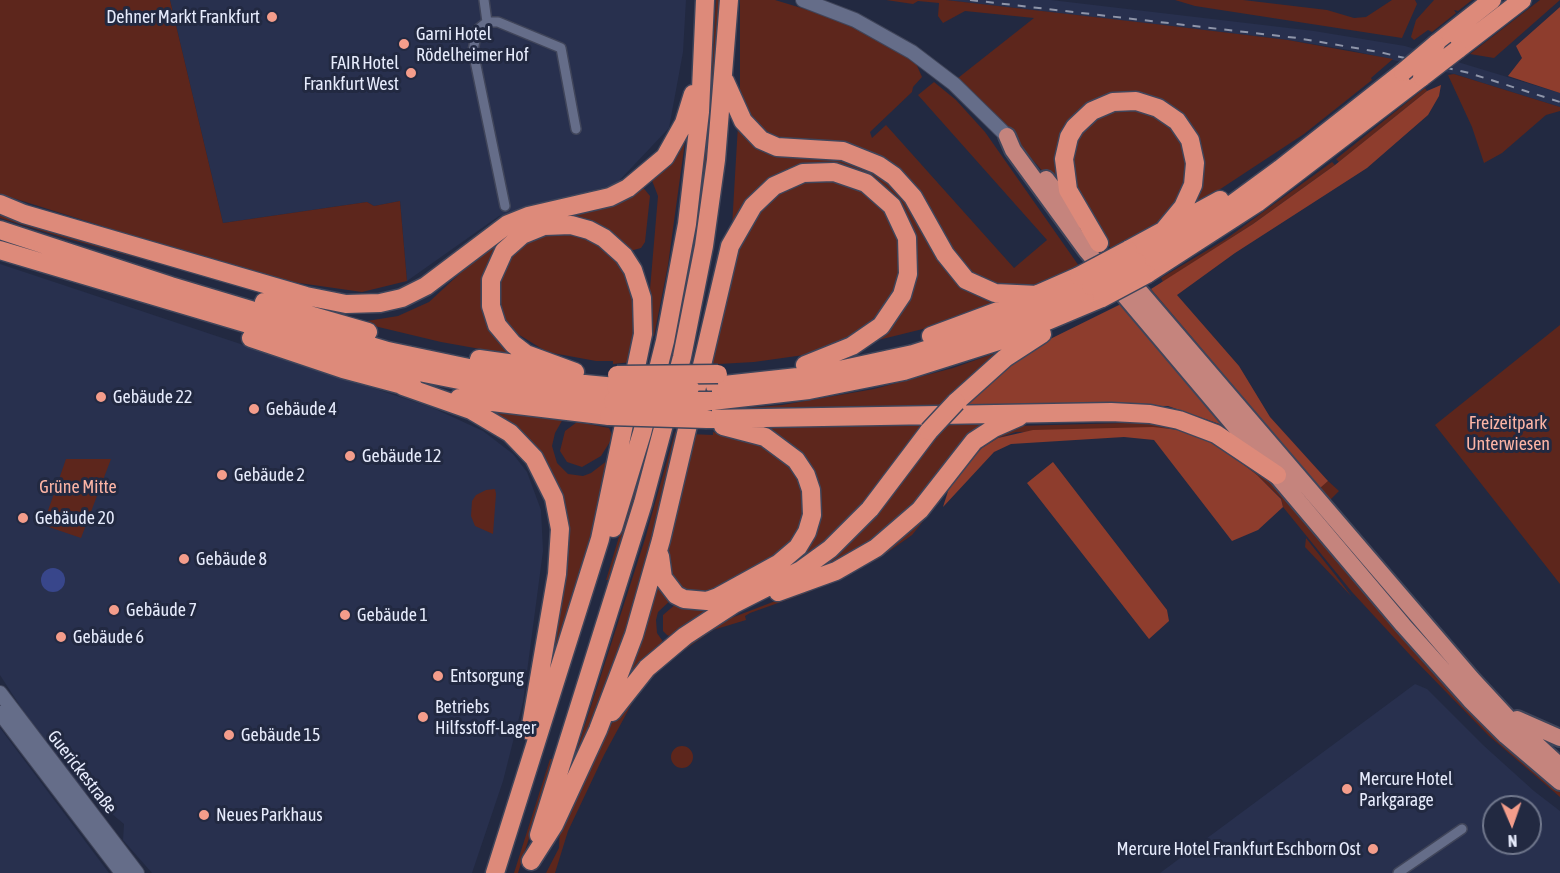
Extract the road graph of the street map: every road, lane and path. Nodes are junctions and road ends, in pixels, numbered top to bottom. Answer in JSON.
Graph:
{"nodes":[{"id":1,"x":484,"y":0,"type":"edge"},
{"id":2,"x":705,"y":0,"type":"edge"},
{"id":3,"x":729,"y":0,"type":"edge"},
{"id":4,"x":803,"y":0,"type":"edge"},
{"id":5,"x":1492,"y":0,"type":"edge"},
{"id":6,"x":1522,"y":0,"type":"edge"},
{"id":7,"x":487,"y":22,"type":"junction"},
{"id":8,"x":703,"y":39,"type":"junction"},
{"id":9,"x":723,"y":76,"type":"junction"},
{"id":10,"x":576,"y":129,"type":"dead end"},
{"id":11,"x":1007,"y":136,"type":"junction"},
{"id":12,"x":1280,"y":170,"type":"junction"},
{"id":13,"x":0,"y":204,"type":"edge"},
{"id":14,"x":505,"y":206,"type":"dead end"},
{"id":15,"x":0,"y":230,"type":"edge"},
{"id":16,"x":1164,"y":230,"type":"junction"},
{"id":17,"x":1099,"y":243,"type":"junction"},
{"id":18,"x":0,"y":250,"type":"edge"},
{"id":19,"x":64,"y":250,"type":"junction"},
{"id":20,"x":470,"y":254,"type":"junction"},
{"id":21,"x":1137,"y":262,"type":"junction"},
{"id":22,"x":698,"y":274,"type":"junction"},
{"id":23,"x":106,"y":283,"type":"junction"},
{"id":24,"x":1091,"y":286,"type":"junction"},
{"id":25,"x":1038,"y":295,"type":"junction"},
{"id":26,"x":300,"y":312,"type":"junction"},
{"id":27,"x":702,"y":362,"type":"junction"},
{"id":28,"x":806,"y":365,"type":"junction"},
{"id":29,"x":575,"y":372,"type":"junction"},
{"id":30,"x":403,"y":386,"type":"junction"},
{"id":31,"x":715,"y":387,"type":"junction"},
{"id":32,"x":614,"y":395,"type":"junction"},
{"id":33,"x":1027,"y":414,"type":"junction"},
{"id":34,"x":707,"y":421,"type":"junction"},
{"id":35,"x":1276,"y":475,"type":"junction"},
{"id":36,"x":660,"y":540,"type":"junction"},
{"id":37,"x":720,"y":614,"type":"junction"},
{"id":38,"x":1472,"y":679,"type":"junction"},
{"id":39,"x":0,"y":693,"type":"edge"},
{"id":40,"x":0,"y":713,"type":"edge"},
{"id":41,"x":598,"y":730,"type":"junction"},
{"id":42,"x":1560,"y":738,"type":"edge"},
{"id":43,"x":1560,"y":766,"type":"edge"},
{"id":44,"x":1560,"y":782,"type":"edge"},
{"id":45,"x":1462,"y":829,"type":"dead end"},
{"id":46,"x":529,"y":867,"type":"edge"},
{"id":47,"x":123,"y":873,"type":"edge"},
{"id":48,"x":137,"y":873,"type":"edge"},
{"id":49,"x":498,"y":873,"type":"edge"},
{"id":50,"x":1398,"y":873,"type":"edge"}],
"edges":[{"from":1,"to":7,"type":"street"},
{"from":2,"to":8,"type":"highway"},
{"from":3,"to":9,"type":"highway"},
{"from":4,"to":11,"type":"main road"},
{"from":5,"to":12,"type":"highway","bridge":true},
{"from":6,"to":21,"type":"highway","bridge":true},
{"from":7,"to":10,"type":"street"},
{"from":7,"to":14,"type":"street"},
{"from":8,"to":20,"type":"highway"},
{"from":8,"to":49,"type":"highway"},
{"from":9,"to":22,"type":"highway"},
{"from":9,"to":25,"type":"highway"},
{"from":11,"to":17,"type":"highway"},
{"from":11,"to":35,"type":"highway"},
{"from":12,"to":16,"type":"highway"},
{"from":12,"to":21,"type":"highway"},
{"from":13,"to":20,"type":"highway"},
{"from":15,"to":19,"type":"highway"},
{"from":16,"to":17,"type":"highway"},
{"from":16,"to":21,"type":"highway"},
{"from":17,"to":38,"type":"highway"},
{"from":18,"to":23,"type":"highway"},
{"from":19,"to":26,"type":"highway"},
{"from":19,"to":32,"type":"highway"},
{"from":20,"to":26,"type":"highway"},
{"from":21,"to":24,"type":"highway","bridge":true},
{"from":21,"to":24,"type":"highway","bridge":true},
{"from":22,"to":27,"type":"highway"},
{"from":22,"to":46,"type":"highway"},
{"from":23,"to":30,"type":"highway"},
{"from":23,"to":32,"type":"highway"},
{"from":24,"to":25,"type":"highway"},
{"from":24,"to":31,"type":"highway"},
{"from":24,"to":37,"type":"highway","bridge":true},
{"from":25,"to":28,"type":"highway"},
{"from":26,"to":29,"type":"highway"},
{"from":27,"to":28,"type":"highway"},
{"from":27,"to":36,"type":"highway"},
{"from":28,"to":31,"type":"highway"},
{"from":29,"to":32,"type":"highway"},
{"from":29,"to":49,"type":"highway"},
{"from":30,"to":32,"type":"highway"},
{"from":30,"to":49,"type":"highway"},
{"from":31,"to":32,"type":"highway","bridge":true},
{"from":31,"to":32,"type":"highway","bridge":true},
{"from":32,"to":34,"type":"highway","bridge":true},
{"from":33,"to":34,"type":"highway"},
{"from":33,"to":35,"type":"highway"},
{"from":33,"to":37,"type":"highway"},
{"from":34,"to":36,"type":"highway"},
{"from":35,"to":44,"type":"highway"},
{"from":36,"to":41,"type":"highway"},
{"from":37,"to":41,"type":"highway"},
{"from":38,"to":42,"type":"highway"},
{"from":38,"to":43,"type":"highway"},
{"from":39,"to":48,"type":"main road","name":"Guerickestraße"},
{"from":40,"to":47,"type":"main road","name":"Guerickestraße"},
{"from":41,"to":46,"type":"highway"},
{"from":45,"to":50,"type":"street"}]}
